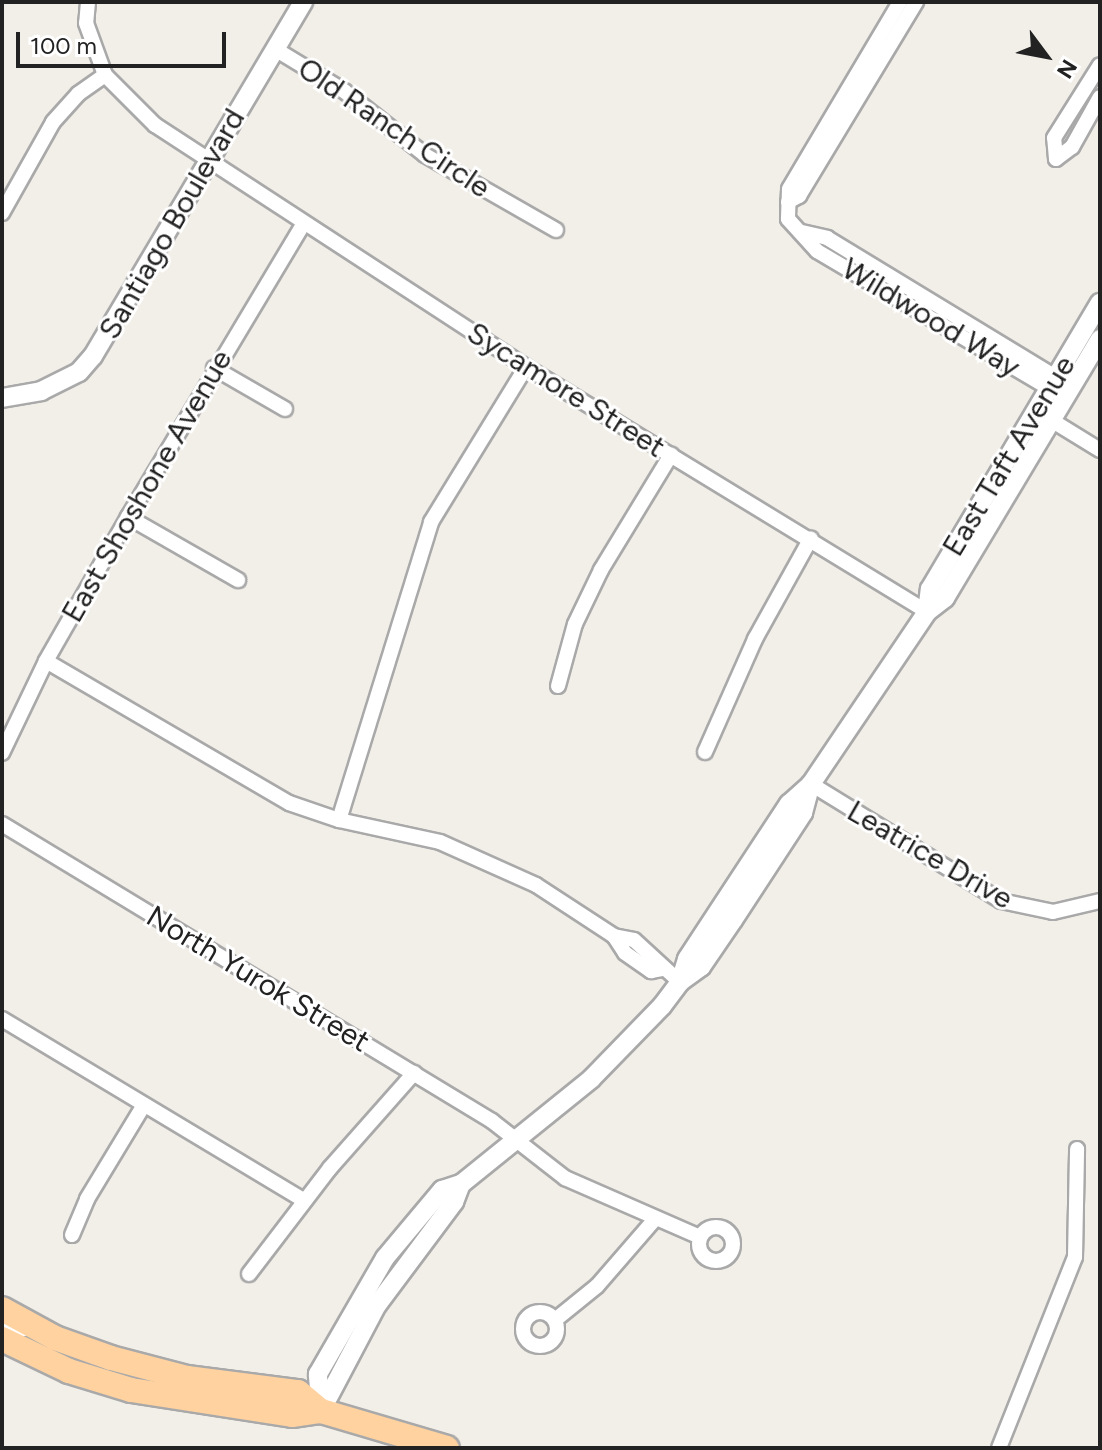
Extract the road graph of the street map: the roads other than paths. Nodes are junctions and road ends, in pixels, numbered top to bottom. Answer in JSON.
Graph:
{"nodes":[{"id":1,"x":88,"y":2,"type":"edge"},
{"id":2,"x":303,"y":2,"type":"edge"},
{"id":3,"x":900,"y":2,"type":"edge"},
{"id":4,"x":916,"y":2,"type":"edge"},
{"id":5,"x":275,"y":49,"type":"junction"},
{"id":6,"x":1099,"y":69,"type":"edge"},
{"id":7,"x":105,"y":75,"type":"junction"},
{"id":8,"x":1100,"y":97,"type":"edge"},
{"id":9,"x":209,"y":161,"type":"junction"},
{"id":10,"x":788,"y":202,"type":"junction"},
{"id":11,"x":2,"y":213,"type":"edge"},
{"id":12,"x":303,"y":225,"type":"junction"},
{"id":13,"x":556,"y":230,"type":"dead end"},
{"id":14,"x":1100,"y":303,"type":"edge"},
{"id":15,"x":1100,"y":339,"type":"edge"},
{"id":16,"x":526,"y":367,"type":"junction"},
{"id":17,"x":214,"y":368,"type":"junction"},
{"id":18,"x":1061,"y":388,"type":"junction"},
{"id":19,"x":2,"y":398,"type":"edge"},
{"id":20,"x":285,"y":409,"type":"dead end"},
{"id":21,"x":1044,"y":416,"type":"junction"},
{"id":22,"x":1100,"y":450,"type":"edge"},
{"id":23,"x":671,"y":455,"type":"junction"},
{"id":24,"x":128,"y":517,"type":"junction"},
{"id":25,"x":811,"y":538,"type":"junction"},
{"id":26,"x":238,"y":580,"type":"dead end"},
{"id":27,"x":927,"y":612,"type":"junction"},
{"id":28,"x":46,"y":661,"type":"junction"},
{"id":29,"x":558,"y":686,"type":"dead end"},
{"id":30,"x":705,"y":752,"type":"dead end"},
{"id":31,"x":2,"y":753,"type":"edge"},
{"id":32,"x":811,"y":784,"type":"junction"},
{"id":33,"x":339,"y":820,"type":"junction"},
{"id":34,"x":2,"y":824,"type":"edge"},
{"id":35,"x":1100,"y":901,"type":"edge"},
{"id":36,"x":680,"y":982,"type":"junction"},
{"id":37,"x":2,"y":1019,"type":"edge"},
{"id":38,"x":414,"y":1073,"type":"junction"},
{"id":39,"x":144,"y":1105,"type":"junction"},
{"id":40,"x":513,"y":1137,"type":"junction"},
{"id":41,"x":1077,"y":1149,"type":"dead end"},
{"id":42,"x":305,"y":1201,"type":"junction"},
{"id":43,"x":655,"y":1219,"type":"junction"},
{"id":44,"x":72,"y":1235,"type":"dead end"},
{"id":45,"x":700,"y":1237,"type":"dead end"},
{"id":46,"x":249,"y":1274,"type":"dead end"},
{"id":47,"x":2,"y":1309,"type":"edge"},
{"id":48,"x":555,"y":1320,"type":"dead end"},
{"id":49,"x":2,"y":1323,"type":"edge"},
{"id":50,"x":33,"y":1327,"type":"junction"},
{"id":51,"x":2,"y":1339,"type":"edge"},
{"id":52,"x":321,"y":1411,"type":"junction"},
{"id":53,"x":447,"y":1448,"type":"edge"},
{"id":54,"x":999,"y":1448,"type":"edge"}],
"edges":[{"from":1,"to":7,"type":"street"},
{"from":2,"to":5,"type":"street","name":"Santiago Boulevard"},
{"from":3,"to":10,"type":"street"},
{"from":4,"to":10,"type":"street"},
{"from":5,"to":9,"type":"street","name":"Santiago Boulevard"},
{"from":5,"to":13,"type":"street","name":"Old Ranch Circle"},
{"from":6,"to":8,"type":"street"},
{"from":7,"to":9,"type":"street","name":"Sycamore Street"},
{"from":7,"to":11,"type":"street"},
{"from":9,"to":12,"type":"street","name":"Sycamore Street"},
{"from":9,"to":19,"type":"street","name":"Santiago Boulevard"},
{"from":10,"to":18,"type":"street","name":"Wildwood Way"},
{"from":12,"to":16,"type":"street","name":"Sycamore Street"},
{"from":12,"to":17,"type":"street","name":"East Shoshone Avenue"},
{"from":14,"to":18,"type":"street","name":"East Taft Avenue"},
{"from":15,"to":18,"type":"street","name":"East Taft Avenue"},
{"from":16,"to":23,"type":"street","name":"Sycamore Street"},
{"from":16,"to":33,"type":"street"},
{"from":17,"to":20,"type":"street"},
{"from":17,"to":24,"type":"street","name":"East Shoshone Avenue"},
{"from":18,"to":21,"type":"street","name":"East Taft Avenue"},
{"from":21,"to":22,"type":"street"},
{"from":21,"to":27,"type":"street","name":"East Taft Avenue"},
{"from":23,"to":25,"type":"street","name":"Sycamore Street"},
{"from":23,"to":29,"type":"street"},
{"from":24,"to":26,"type":"street"},
{"from":24,"to":28,"type":"street","name":"East Shoshone Avenue"},
{"from":25,"to":27,"type":"street","name":"Sycamore Street"},
{"from":25,"to":30,"type":"street"},
{"from":27,"to":32,"type":"street","name":"East Taft Avenue"},
{"from":28,"to":31,"type":"street","name":"East Shoshone Avenue"},
{"from":28,"to":33,"type":"street"},
{"from":32,"to":35,"type":"street","name":"Leatrice Drive"},
{"from":32,"to":36,"type":"street","name":"East Taft Avenue"},
{"from":33,"to":36,"type":"street"},
{"from":34,"to":38,"type":"street","name":"North Yurok Street"},
{"from":36,"to":40,"type":"street","name":"East Taft Avenue"},
{"from":37,"to":39,"type":"street"},
{"from":38,"to":40,"type":"street","name":"North Yurok Street"},
{"from":38,"to":42,"type":"street"},
{"from":39,"to":42,"type":"street"},
{"from":39,"to":44,"type":"street"},
{"from":40,"to":43,"type":"street","name":"North Yurok Street"},
{"from":40,"to":52,"type":"street","name":"East Taft Avenue"},
{"from":41,"to":54,"type":"street"},
{"from":42,"to":46,"type":"street"},
{"from":43,"to":45,"type":"street","name":"North Yurok Street"},
{"from":43,"to":48,"type":"street"},
{"from":47,"to":50,"type":"main road"},
{"from":49,"to":50,"type":"street"},
{"from":50,"to":52,"type":"main road"},
{"from":51,"to":52,"type":"main road"},
{"from":52,"to":53,"type":"main road"}]}
